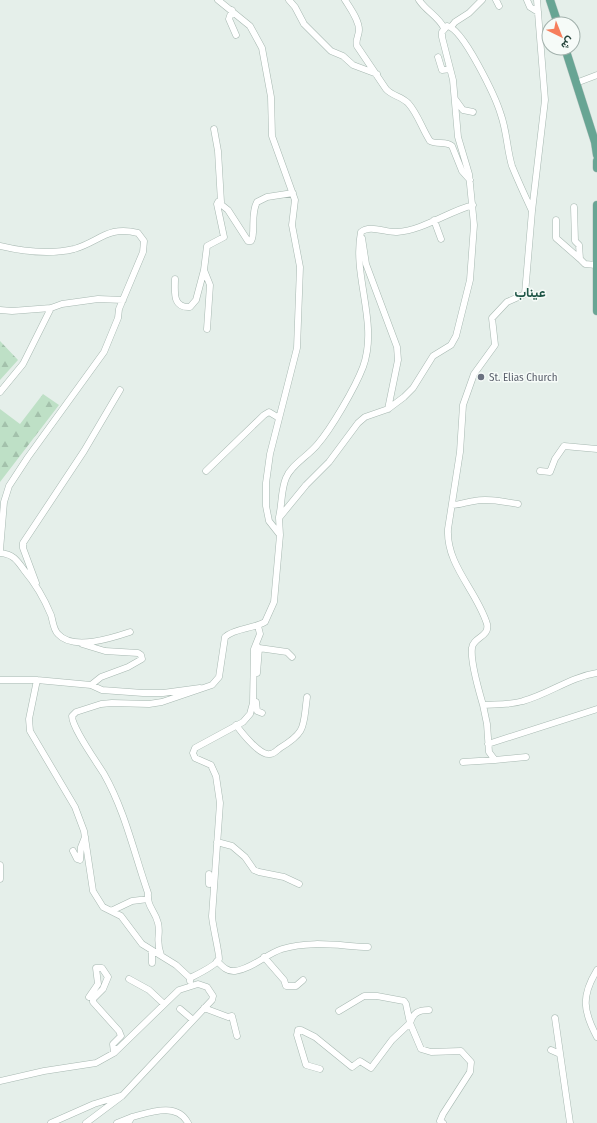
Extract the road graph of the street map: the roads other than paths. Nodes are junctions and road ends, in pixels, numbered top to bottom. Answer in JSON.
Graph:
{"nodes":[{"id":1,"x":218,"y":0,"type":"edge"},
{"id":2,"x":289,"y":0,"type":"edge"},
{"id":3,"x":345,"y":0,"type":"edge"},
{"id":4,"x":419,"y":0,"type":"edge"},
{"id":5,"x":496,"y":0,"type":"edge"},
{"id":6,"x":527,"y":0,"type":"edge"},
{"id":7,"x":537,"y":0,"type":"edge"},
{"id":8,"x":550,"y":0,"type":"edge"},
{"id":9,"x":479,"y":1,"type":"edge"},
{"id":10,"x":499,"y":6,"type":"dead end"},
{"id":11,"x":232,"y":10,"type":"junction"},
{"id":12,"x":538,"y":12,"type":"junction"},
{"id":13,"x":555,"y":16,"type":"edge"},
{"id":14,"x":452,"y":27,"type":"junction"},
{"id":15,"x":444,"y":28,"type":"junction"},
{"id":16,"x":236,"y":35,"type":"dead end"},
{"id":17,"x":568,"y":56,"type":"edge"},
{"id":18,"x":438,"y":57,"type":"dead end"},
{"id":19,"x":450,"y":69,"type":"junction"},
{"id":20,"x":377,"y":74,"type":"junction"},
{"id":21,"x":597,"y":75,"type":"edge"},
{"id":22,"x":576,"y":83,"type":"junction"},
{"id":23,"x":455,"y":99,"type":"junction"},
{"id":24,"x":473,"y":112,"type":"dead end"},
{"id":25,"x":214,"y":129,"type":"dead end"},
{"id":26,"x":597,"y":155,"type":"edge"},
{"id":27,"x":597,"y":161,"type":"edge"},
{"id":28,"x":597,"y":168,"type":"edge"},
{"id":29,"x":470,"y":180,"type":"junction"},
{"id":30,"x":293,"y":192,"type":"junction"},
{"id":31,"x":220,"y":202,"type":"junction"},
{"id":32,"x":473,"y":205,"type":"junction"},
{"id":33,"x":597,"y":205,"type":"edge"},
{"id":34,"x":574,"y":207,"type":"dead end"},
{"id":35,"x":532,"y":211,"type":"junction"},
{"id":36,"x":434,"y":220,"type":"junction"},
{"id":37,"x":556,"y":220,"type":"dead end"},
{"id":38,"x":361,"y":232,"type":"junction"},
{"id":39,"x":441,"y":239,"type":"dead end"},
{"id":40,"x":0,"y":246,"type":"edge"},
{"id":41,"x":580,"y":260,"type":"junction"},
{"id":42,"x":596,"y":265,"type":"junction"},
{"id":43,"x":204,"y":270,"type":"junction"},
{"id":44,"x":175,"y":279,"type":"dead end"},
{"id":45,"x":192,"y":295,"type":"dead end"},
{"id":46,"x":123,"y":300,"type":"junction"},
{"id":47,"x":192,"y":305,"type":"junction"},
{"id":48,"x":51,"y":308,"type":"junction"},
{"id":49,"x":0,"y":310,"type":"edge"},
{"id":50,"x":597,"y":311,"type":"edge"},
{"id":51,"x":207,"y":329,"type":"dead end"},
{"id":52,"x":120,"y":390,"type":"dead end"},
{"id":53,"x":0,"y":392,"type":"edge"},
{"id":54,"x":388,"y":409,"type":"junction"},
{"id":55,"x":279,"y":418,"type":"junction"},
{"id":56,"x":597,"y":449,"type":"edge"},
{"id":57,"x":206,"y":471,"type":"dead end"},
{"id":58,"x":540,"y":471,"type":"dead end"},
{"id":59,"x":518,"y":504,"type":"dead end"},
{"id":60,"x":452,"y":505,"type":"junction"},
{"id":61,"x":279,"y":518,"type":"junction"},
{"id":62,"x":280,"y":535,"type":"junction"},
{"id":63,"x":0,"y":552,"type":"edge"},
{"id":64,"x":36,"y":583,"type":"junction"},
{"id":65,"x":258,"y":626,"type":"junction"},
{"id":66,"x":130,"y":632,"type":"dead end"},
{"id":67,"x":69,"y":640,"type":"junction"},
{"id":68,"x":258,"y":646,"type":"junction"},
{"id":69,"x":292,"y":657,"type":"dead end"},
{"id":70,"x":597,"y":673,"type":"edge"},
{"id":71,"x":0,"y":680,"type":"edge"},
{"id":72,"x":37,"y":680,"type":"junction"},
{"id":73,"x":91,"y":685,"type":"junction"},
{"id":74,"x":204,"y":688,"type":"junction"},
{"id":75,"x":307,"y":697,"type":"dead end"},
{"id":76,"x":483,"y":705,"type":"junction"},
{"id":77,"x":597,"y":710,"type":"edge"},
{"id":78,"x":262,"y":714,"type":"dead end"},
{"id":79,"x":236,"y":725,"type":"junction"},
{"id":80,"x":488,"y":744,"type":"junction"},
{"id":81,"x":526,"y":757,"type":"dead end"},
{"id":82,"x":495,"y":760,"type":"junction"},
{"id":83,"x":463,"y":762,"type":"dead end"},
{"id":84,"x":85,"y":837,"type":"junction"},
{"id":85,"x":216,"y":842,"type":"junction"},
{"id":86,"x":73,"y":852,"type":"dead end"},
{"id":87,"x":0,"y":865,"type":"edge"},
{"id":88,"x":209,"y":874,"type":"dead end"},
{"id":89,"x":0,"y":879,"type":"edge"},
{"id":90,"x":213,"y":883,"type":"junction"},
{"id":91,"x":299,"y":884,"type":"dead end"},
{"id":92,"x":148,"y":899,"type":"junction"},
{"id":93,"x":111,"y":911,"type":"junction"},
{"id":94,"x":368,"y":947,"type":"dead end"},
{"id":95,"x":152,"y":951,"type":"junction"},
{"id":96,"x":162,"y":955,"type":"junction"},
{"id":97,"x":264,"y":957,"type":"junction"},
{"id":98,"x":217,"y":961,"type":"junction"},
{"id":99,"x":152,"y":963,"type":"dead end"},
{"id":100,"x":597,"y":970,"type":"edge"},
{"id":101,"x":129,"y":979,"type":"dead end"},
{"id":102,"x":304,"y":980,"type":"dead end"},
{"id":103,"x":190,"y":982,"type":"junction"},
{"id":104,"x":89,"y":997,"type":"dead end"},
{"id":105,"x":164,"y":1004,"type":"junction"},
{"id":106,"x":204,"y":1008,"type":"junction"},
{"id":107,"x":180,"y":1009,"type":"dead end"},
{"id":108,"x":429,"y":1010,"type":"dead end"},
{"id":109,"x":339,"y":1011,"type":"dead end"},
{"id":110,"x":555,"y":1018,"type":"dead end"},
{"id":111,"x":193,"y":1020,"type":"junction"},
{"id":112,"x":410,"y":1023,"type":"junction"},
{"id":113,"x":237,"y":1036,"type":"dead end"},
{"id":114,"x":597,"y":1037,"type":"edge"},
{"id":115,"x":551,"y":1050,"type":"dead end"},
{"id":116,"x":114,"y":1053,"type":"junction"},
{"id":117,"x":560,"y":1054,"type":"junction"},
{"id":118,"x":320,"y":1069,"type":"dead end"},
{"id":119,"x":0,"y":1081,"type":"edge"},
{"id":120,"x":122,"y":1096,"type":"junction"},
{"id":121,"x":132,"y":1116,"type":"junction"},
{"id":122,"x":441,"y":1122,"type":"edge"},
{"id":123,"x":51,"y":1123,"type":"edge"},
{"id":124,"x":86,"y":1123,"type":"edge"},
{"id":125,"x":117,"y":1123,"type":"edge"},
{"id":126,"x":128,"y":1123,"type":"edge"},
{"id":127,"x":188,"y":1123,"type":"edge"},
{"id":128,"x":570,"y":1123,"type":"edge"}],
"edges":[{"from":1,"to":11,"type":"street"},
{"from":2,"to":20,"type":"street"},
{"from":3,"to":20,"type":"street"},
{"from":4,"to":15,"type":"street"},
{"from":5,"to":10,"type":"street"},
{"from":6,"to":12,"type":"street"},
{"from":7,"to":12,"type":"street"},
{"from":8,"to":13,"type":"main road"},
{"from":9,"to":14,"type":"street"},
{"from":11,"to":16,"type":"street"},
{"from":11,"to":30,"type":"street"},
{"from":12,"to":35,"type":"street"},
{"from":14,"to":15,"type":"street"},
{"from":14,"to":35,"type":"street"},
{"from":15,"to":19,"type":"street"},
{"from":17,"to":22,"type":"main road"},
{"from":18,"to":19,"type":"street"},
{"from":19,"to":23,"type":"street"},
{"from":20,"to":29,"type":"street"},
{"from":21,"to":22,"type":"street"},
{"from":22,"to":26,"type":"main road"},
{"from":23,"to":24,"type":"street"},
{"from":23,"to":29,"type":"street"},
{"from":25,"to":31,"type":"street"},
{"from":27,"to":28,"type":"main road"},
{"from":29,"to":32,"type":"street"},
{"from":30,"to":31,"type":"street"},
{"from":30,"to":55,"type":"street"},
{"from":31,"to":43,"type":"street"},
{"from":32,"to":36,"type":"street"},
{"from":32,"to":54,"type":"street"},
{"from":33,"to":42,"type":"main road"},
{"from":34,"to":41,"type":"street"},
{"from":35,"to":60,"type":"street"},
{"from":36,"to":38,"type":"street"},
{"from":36,"to":39,"type":"street"},
{"from":37,"to":41,"type":"street"},
{"from":38,"to":54,"type":"street"},
{"from":38,"to":61,"type":"street"},
{"from":40,"to":46,"type":"street"},
{"from":41,"to":42,"type":"street"},
{"from":42,"to":50,"type":"main road"},
{"from":43,"to":47,"type":"street"},
{"from":43,"to":51,"type":"street"},
{"from":44,"to":47,"type":"street"},
{"from":45,"to":47,"type":"street"},
{"from":46,"to":48,"type":"street"},
{"from":46,"to":63,"type":"street"},
{"from":48,"to":49,"type":"street"},
{"from":48,"to":53,"type":"street"},
{"from":52,"to":64,"type":"street"},
{"from":54,"to":61,"type":"street"},
{"from":55,"to":57,"type":"street"},
{"from":55,"to":62,"type":"street"},
{"from":56,"to":58,"type":"street"},
{"from":59,"to":60,"type":"street"},
{"from":60,"to":76,"type":"street"},
{"from":61,"to":62,"type":"street"},
{"from":62,"to":65,"type":"street"},
{"from":63,"to":64,"type":"street"},
{"from":64,"to":67,"type":"street"},
{"from":65,"to":68,"type":"street"},
{"from":65,"to":74,"type":"street"},
{"from":66,"to":67,"type":"street"},
{"from":67,"to":73,"type":"street"},
{"from":68,"to":69,"type":"street"},
{"from":68,"to":78,"type":"street"},
{"from":68,"to":79,"type":"street"},
{"from":70,"to":76,"type":"street"},
{"from":71,"to":72,"type":"street"},
{"from":72,"to":73,"type":"street"},
{"from":72,"to":84,"type":"street"},
{"from":73,"to":74,"type":"street"},
{"from":74,"to":92,"type":"street"},
{"from":75,"to":79,"type":"street"},
{"from":76,"to":80,"type":"street"},
{"from":77,"to":80,"type":"street"},
{"from":79,"to":85,"type":"street"},
{"from":80,"to":82,"type":"street"},
{"from":81,"to":82,"type":"street"},
{"from":82,"to":83,"type":"street"},
{"from":84,"to":86,"type":"street"},
{"from":84,"to":93,"type":"street"},
{"from":85,"to":90,"type":"street"},
{"from":85,"to":91,"type":"street"},
{"from":87,"to":89,"type":"street"},
{"from":88,"to":90,"type":"street"},
{"from":90,"to":98,"type":"street"},
{"from":92,"to":93,"type":"street"},
{"from":92,"to":96,"type":"street"},
{"from":93,"to":95,"type":"street"},
{"from":94,"to":97,"type":"street"},
{"from":95,"to":96,"type":"street"},
{"from":95,"to":99,"type":"street"},
{"from":96,"to":103,"type":"street"},
{"from":97,"to":98,"type":"street"},
{"from":97,"to":102,"type":"street"},
{"from":98,"to":103,"type":"street"},
{"from":100,"to":114,"type":"street"},
{"from":101,"to":105,"type":"street"},
{"from":103,"to":105,"type":"street"},
{"from":103,"to":106,"type":"street"},
{"from":104,"to":116,"type":"street"},
{"from":105,"to":116,"type":"street"},
{"from":106,"to":111,"type":"street"},
{"from":106,"to":113,"type":"street"},
{"from":107,"to":111,"type":"street"},
{"from":108,"to":112,"type":"street"},
{"from":109,"to":112,"type":"street"},
{"from":110,"to":117,"type":"street"},
{"from":111,"to":120,"type":"street"},
{"from":112,"to":118,"type":"street"},
{"from":112,"to":122,"type":"street"},
{"from":115,"to":117,"type":"street"},
{"from":116,"to":119,"type":"street"},
{"from":117,"to":128,"type":"street"},
{"from":120,"to":123,"type":"street"},
{"from":120,"to":124,"type":"street"},
{"from":121,"to":125,"type":"street"},
{"from":121,"to":126,"type":"street"},
{"from":121,"to":127,"type":"street"}]}
